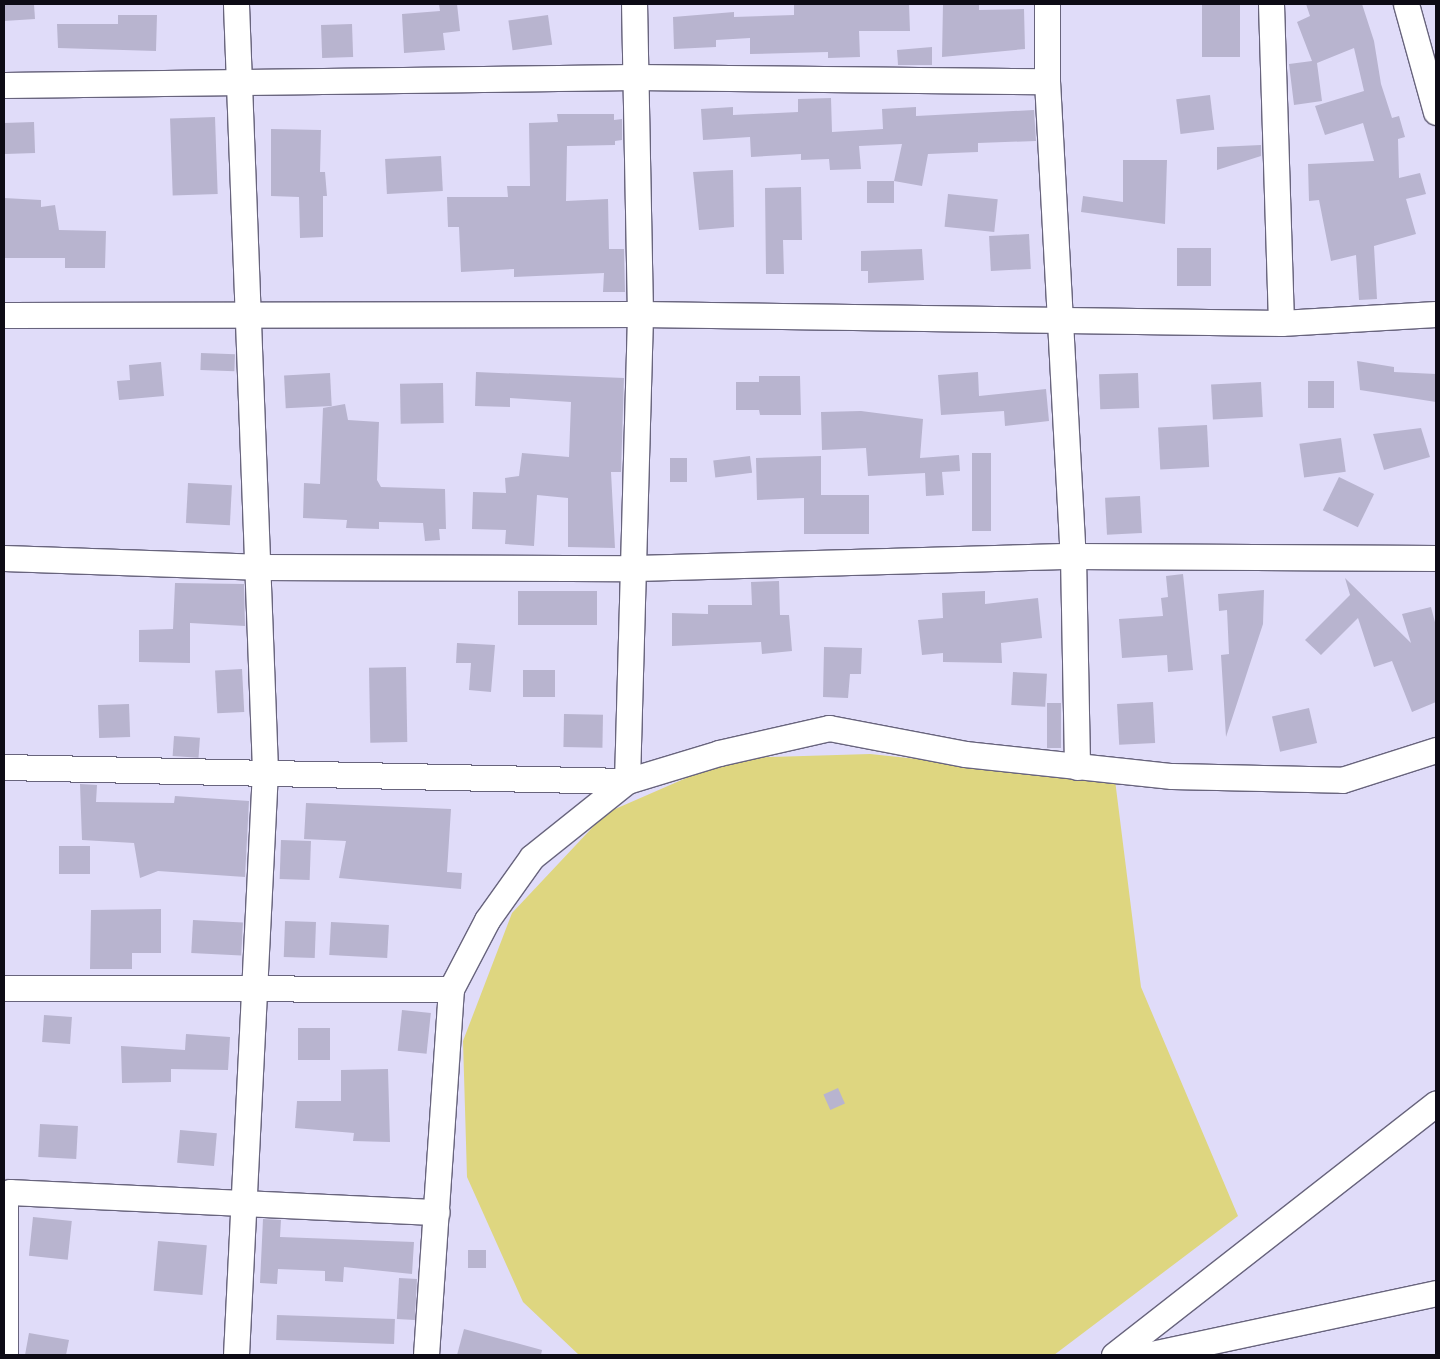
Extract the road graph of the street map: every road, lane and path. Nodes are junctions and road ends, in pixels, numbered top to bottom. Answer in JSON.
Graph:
{"nodes":[{"id":1,"x":236,"y":4,"type":"edge"},
{"id":2,"x":634,"y":4,"type":"edge"},
{"id":3,"x":1047,"y":4,"type":"edge"},
{"id":4,"x":1271,"y":4,"type":"edge"},
{"id":5,"x":1406,"y":4,"type":"edge"},
{"id":6,"x":1430,"y":70,"type":"edge"},
{"id":7,"x":635,"y":77,"type":"junction"},
{"id":8,"x":1046,"y":81,"type":"junction"},
{"id":9,"x":239,"y":83,"type":"junction"},
{"id":10,"x":4,"y":85,"type":"edge"},
{"id":11,"x":1436,"y":112,"type":"edge"},
{"id":12,"x":248,"y":313,"type":"junction"},
{"id":13,"x":640,"y":314,"type":"junction"},
{"id":14,"x":1436,"y":314,"type":"edge"},
{"id":15,"x":4,"y":315,"type":"edge"},
{"id":16,"x":1059,"y":320,"type":"junction"},
{"id":17,"x":1281,"y":323,"type":"junction"},
{"id":18,"x":1073,"y":556,"type":"junction"},
{"id":19,"x":4,"y":558,"type":"edge"},
{"id":20,"x":1436,"y":558,"type":"edge"},
{"id":21,"x":257,"y":567,"type":"junction"},
{"id":22,"x":635,"y":568,"type":"junction"},
{"id":23,"x":1436,"y":750,"type":"edge"},
{"id":24,"x":4,"y":767,"type":"edge"},
{"id":25,"x":1077,"y":767,"type":"junction"},
{"id":26,"x":265,"y":770,"type":"junction"},
{"id":27,"x":627,"y":781,"type":"junction"},
{"id":28,"x":4,"y":988,"type":"edge"},
{"id":29,"x":255,"y":988,"type":"junction"},
{"id":30,"x":451,"y":989,"type":"junction"},
{"id":31,"x":1436,"y":1104,"type":"edge"},
{"id":32,"x":240,"y":1204,"type":"junction"},
{"id":33,"x":437,"y":1212,"type":"junction"},
{"id":34,"x":1436,"y":1293,"type":"edge"},
{"id":35,"x":5,"y":1355,"type":"edge"},
{"id":36,"x":236,"y":1355,"type":"edge"},
{"id":37,"x":426,"y":1355,"type":"edge"},
{"id":38,"x":1114,"y":1355,"type":"edge"},
{"id":39,"x":1147,"y":1355,"type":"edge"}],
"edges":[{"from":1,"to":9,"type":"street"},
{"from":2,"to":7,"type":"street"},
{"from":3,"to":8,"type":"street"},
{"from":4,"to":17,"type":"street"},
{"from":5,"to":6,"type":"street"},
{"from":6,"to":11,"type":"street"},
{"from":7,"to":8,"type":"street"},
{"from":7,"to":9,"type":"street"},
{"from":7,"to":13,"type":"street"},
{"from":8,"to":16,"type":"street"},
{"from":9,"to":10,"type":"street"},
{"from":9,"to":12,"type":"street"},
{"from":12,"to":13,"type":"street"},
{"from":12,"to":15,"type":"street"},
{"from":12,"to":21,"type":"street"},
{"from":13,"to":16,"type":"street"},
{"from":13,"to":22,"type":"street"},
{"from":14,"to":17,"type":"street"},
{"from":16,"to":17,"type":"street"},
{"from":16,"to":18,"type":"street"},
{"from":18,"to":20,"type":"street"},
{"from":18,"to":22,"type":"street"},
{"from":18,"to":25,"type":"street"},
{"from":19,"to":21,"type":"street"},
{"from":21,"to":22,"type":"street"},
{"from":21,"to":26,"type":"street"},
{"from":22,"to":27,"type":"street"},
{"from":23,"to":25,"type":"street"},
{"from":24,"to":26,"type":"street"},
{"from":25,"to":27,"type":"street"},
{"from":26,"to":27,"type":"street"},
{"from":26,"to":29,"type":"street"},
{"from":27,"to":30,"type":"street"},
{"from":28,"to":29,"type":"street"},
{"from":29,"to":30,"type":"street"},
{"from":29,"to":32,"type":"street"},
{"from":30,"to":33,"type":"street"},
{"from":31,"to":38,"type":"street"},
{"from":32,"to":33,"type":"street"},
{"from":32,"to":35,"type":"street"},
{"from":32,"to":36,"type":"street"},
{"from":33,"to":37,"type":"street"},
{"from":34,"to":39,"type":"street"}]}
